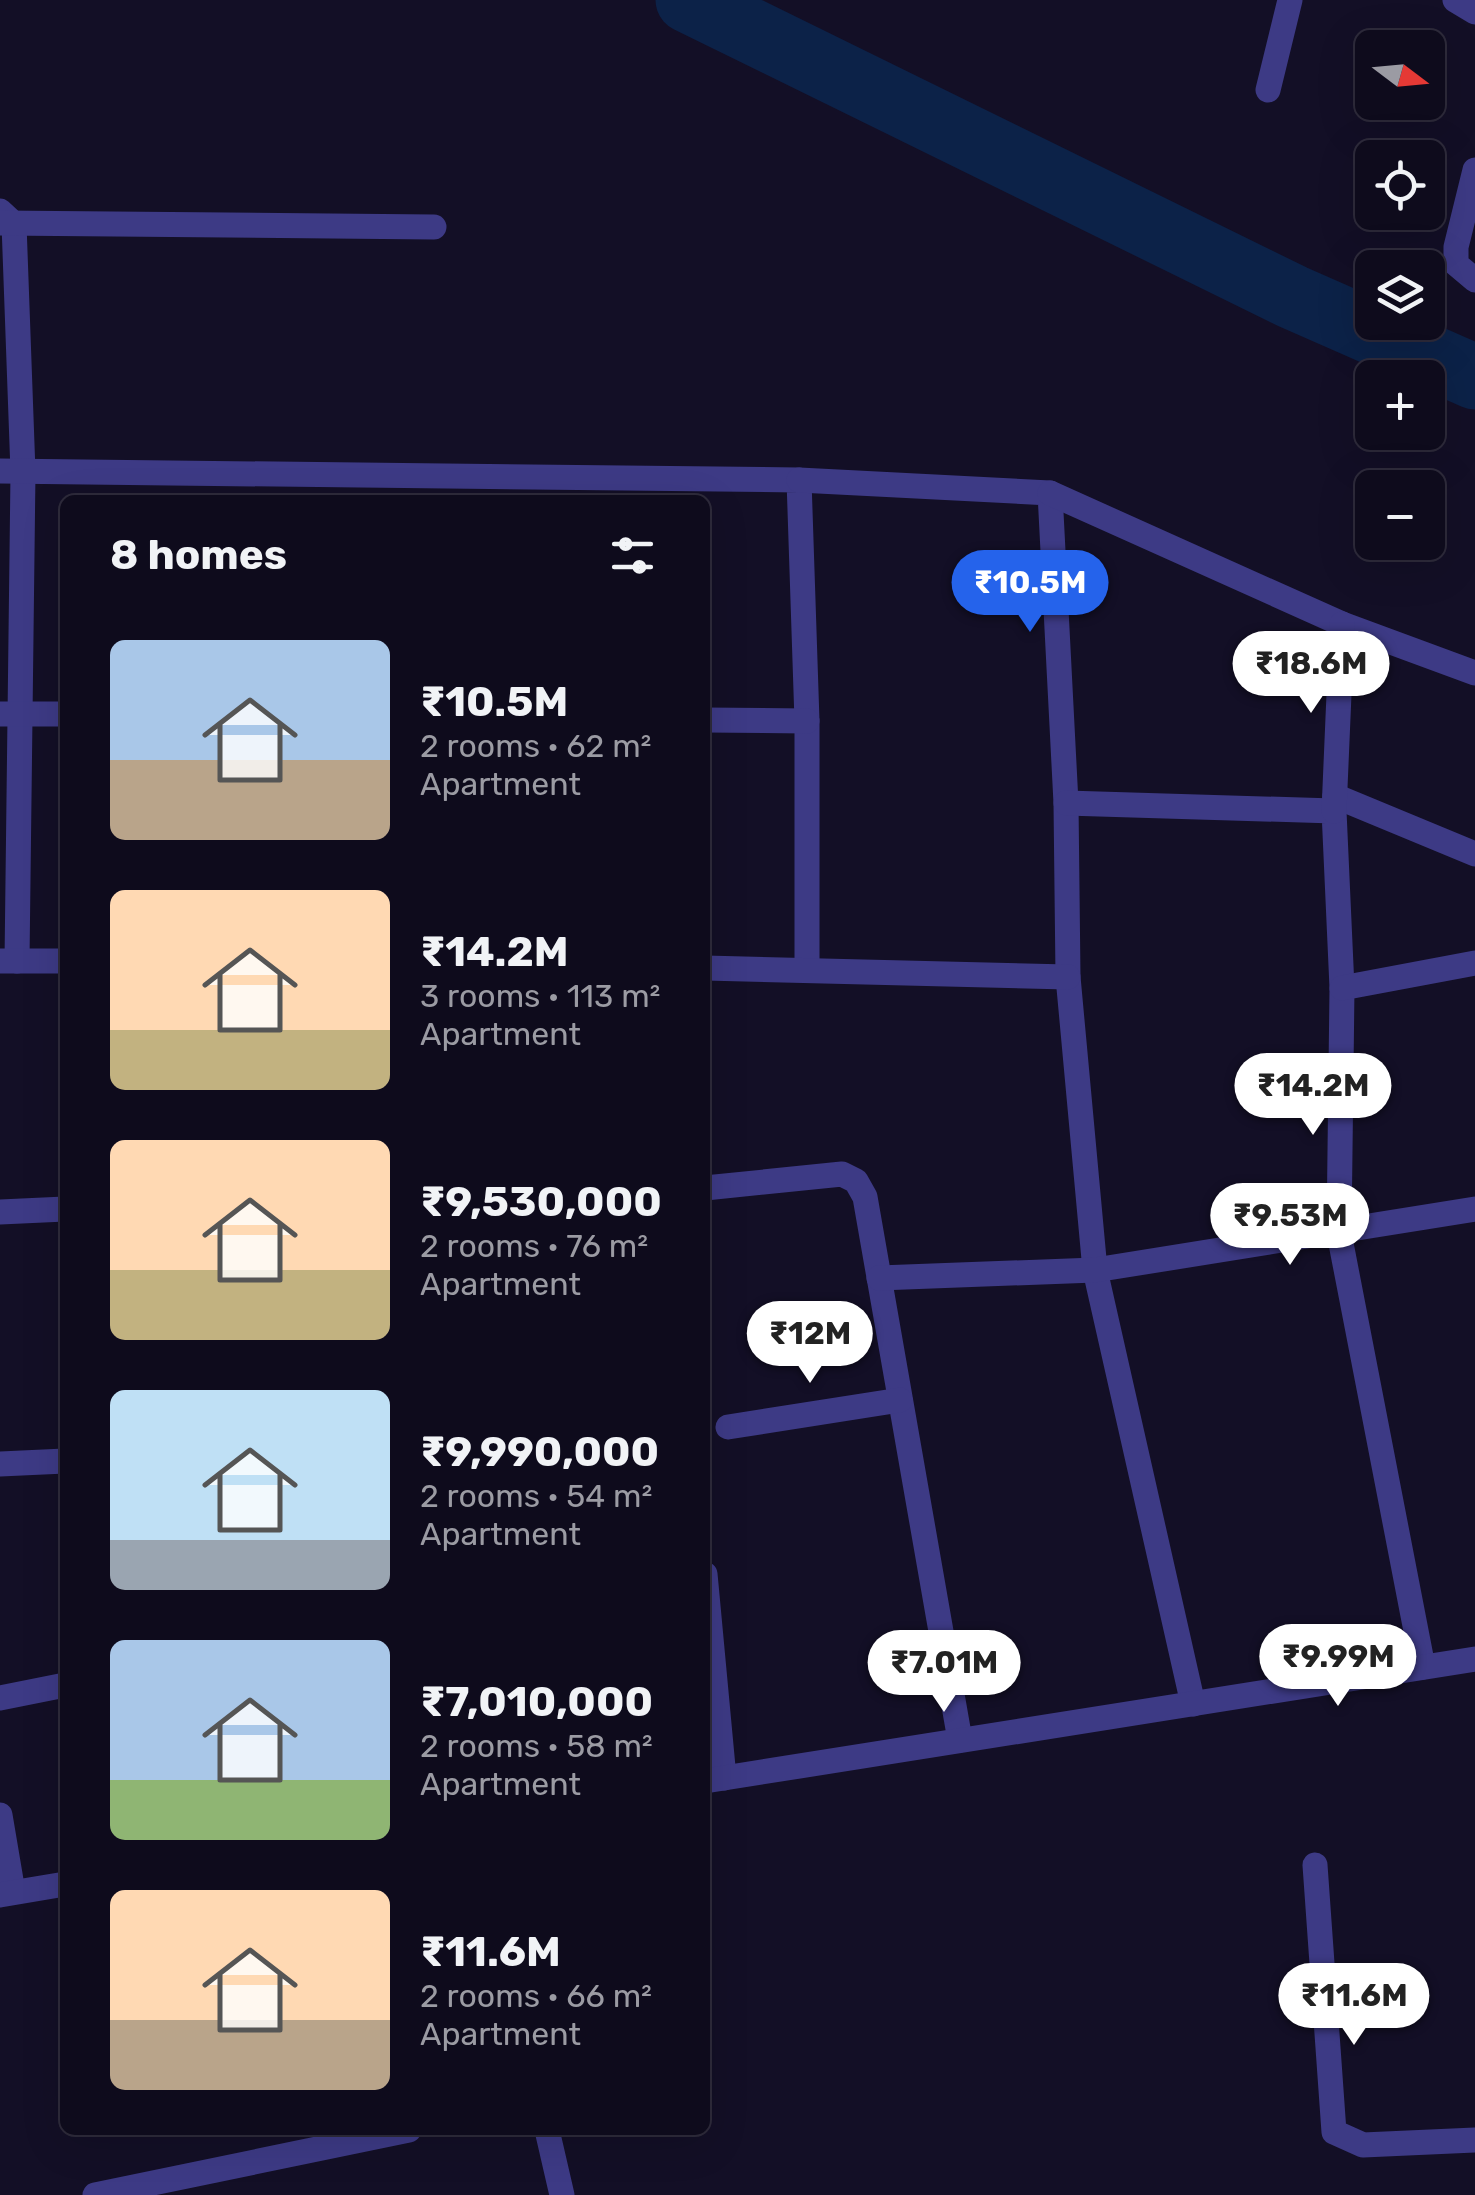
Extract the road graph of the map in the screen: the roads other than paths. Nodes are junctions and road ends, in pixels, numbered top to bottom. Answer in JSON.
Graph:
{"nodes":[{"id":1,"x":1290,"y":0,"type":"edge"},
{"id":2,"x":1455,"y":0,"type":"edge"},
{"id":3,"x":1475,"y":12,"type":"edge"},
{"id":4,"x":1268,"y":90,"type":"dead end"},
{"id":5,"x":1475,"y":170,"type":"edge"},
{"id":6,"x":5,"y":220,"type":"edge"},
{"id":7,"x":434,"y":227,"type":"dead end"},
{"id":8,"x":1475,"y":280,"type":"edge"},
{"id":9,"x":12,"y":472,"type":"edge"},
{"id":10,"x":799,"y":480,"type":"junction"},
{"id":11,"x":1050,"y":493,"type":"junction"},
{"id":12,"x":1342,"y":624,"type":"junction"},
{"id":13,"x":1475,"y":672,"type":"edge"},
{"id":14,"x":10,"y":714,"type":"edge"},
{"id":15,"x":60,"y":714,"type":"edge"},
{"id":16,"x":710,"y":720,"type":"edge"},
{"id":17,"x":807,"y":721,"type":"junction"},
{"id":18,"x":1066,"y":803,"type":"junction"},
{"id":19,"x":1334,"y":804,"type":"junction"},
{"id":20,"x":1475,"y":854,"type":"edge"},
{"id":21,"x":8,"y":961,"type":"edge"},
{"id":22,"x":60,"y":961,"type":"edge"},
{"id":23,"x":1475,"y":963,"type":"edge"},
{"id":24,"x":807,"y":967,"type":"junction"},
{"id":25,"x":710,"y":968,"type":"edge"},
{"id":26,"x":1068,"y":978,"type":"junction"},
{"id":27,"x":1342,"y":988,"type":"junction"},
{"id":28,"x":710,"y":1187,"type":"edge"},
{"id":29,"x":60,"y":1208,"type":"edge"},
{"id":30,"x":1475,"y":1209,"type":"edge"},
{"id":31,"x":0,"y":1212,"type":"edge"},
{"id":32,"x":1339,"y":1233,"type":"junction"},
{"id":33,"x":1094,"y":1270,"type":"junction"},
{"id":34,"x":879,"y":1278,"type":"junction"},
{"id":35,"x":900,"y":1400,"type":"junction"},
{"id":36,"x":728,"y":1427,"type":"dead end"},
{"id":37,"x":60,"y":1460,"type":"edge"},
{"id":38,"x":0,"y":1464,"type":"edge"},
{"id":39,"x":1475,"y":1659,"type":"edge"},
{"id":40,"x":1423,"y":1667,"type":"junction"},
{"id":41,"x":60,"y":1686,"type":"edge"},
{"id":42,"x":710,"y":1688,"type":"edge"},
{"id":43,"x":0,"y":1698,"type":"edge"},
{"id":44,"x":1192,"y":1704,"type":"junction"},
{"id":45,"x":960,"y":1740,"type":"junction"},
{"id":46,"x":714,"y":1780,"type":"edge"},
{"id":47,"x":0,"y":1815,"type":"edge"},
{"id":48,"x":1316,"y":1866,"type":"dead end"},
{"id":49,"x":60,"y":1885,"type":"edge"},
{"id":50,"x":6,"y":1894,"type":"edge"},
{"id":51,"x":359,"y":2135,"type":"edge"},
{"id":52,"x":548,"y":2135,"type":"edge"},
{"id":53,"x":309,"y":2140,"type":"edge"},
{"id":54,"x":1475,"y":2140,"type":"edge"},
{"id":55,"x":94,"y":2195,"type":"edge"},
{"id":56,"x":562,"y":2195,"type":"edge"}],
"edges":[{"from":1,"to":4,"type":"street"},
{"from":2,"to":3,"type":"street"},
{"from":5,"to":8,"type":"street"},
{"from":6,"to":7,"type":"street"},
{"from":6,"to":9,"type":"street"},
{"from":9,"to":10,"type":"street"},
{"from":9,"to":14,"type":"street"},
{"from":10,"to":11,"type":"street"},
{"from":10,"to":17,"type":"street"},
{"from":11,"to":12,"type":"street"},
{"from":11,"to":18,"type":"street"},
{"from":12,"to":13,"type":"street"},
{"from":12,"to":19,"type":"street"},
{"from":14,"to":15,"type":"street"},
{"from":14,"to":21,"type":"street"},
{"from":16,"to":17,"type":"street"},
{"from":17,"to":24,"type":"street"},
{"from":18,"to":19,"type":"street"},
{"from":18,"to":26,"type":"street"},
{"from":19,"to":20,"type":"street"},
{"from":19,"to":27,"type":"street"},
{"from":21,"to":22,"type":"street"},
{"from":23,"to":27,"type":"street"},
{"from":24,"to":25,"type":"street"},
{"from":24,"to":26,"type":"street"},
{"from":26,"to":33,"type":"street"},
{"from":27,"to":32,"type":"street"},
{"from":28,"to":34,"type":"street"},
{"from":29,"to":31,"type":"street"},
{"from":30,"to":32,"type":"street"},
{"from":32,"to":33,"type":"street"},
{"from":32,"to":40,"type":"street"},
{"from":33,"to":34,"type":"street"},
{"from":33,"to":44,"type":"street"},
{"from":34,"to":35,"type":"street"},
{"from":35,"to":36,"type":"street"},
{"from":35,"to":45,"type":"street"},
{"from":37,"to":38,"type":"street"},
{"from":39,"to":40,"type":"street"},
{"from":40,"to":44,"type":"street"},
{"from":41,"to":43,"type":"street"},
{"from":42,"to":46,"type":"street"},
{"from":44,"to":45,"type":"street"},
{"from":45,"to":46,"type":"street"},
{"from":47,"to":50,"type":"street"},
{"from":48,"to":54,"type":"street"},
{"from":49,"to":50,"type":"street"},
{"from":51,"to":53,"type":"street"},
{"from":52,"to":56,"type":"street"},
{"from":53,"to":55,"type":"street"}]}
